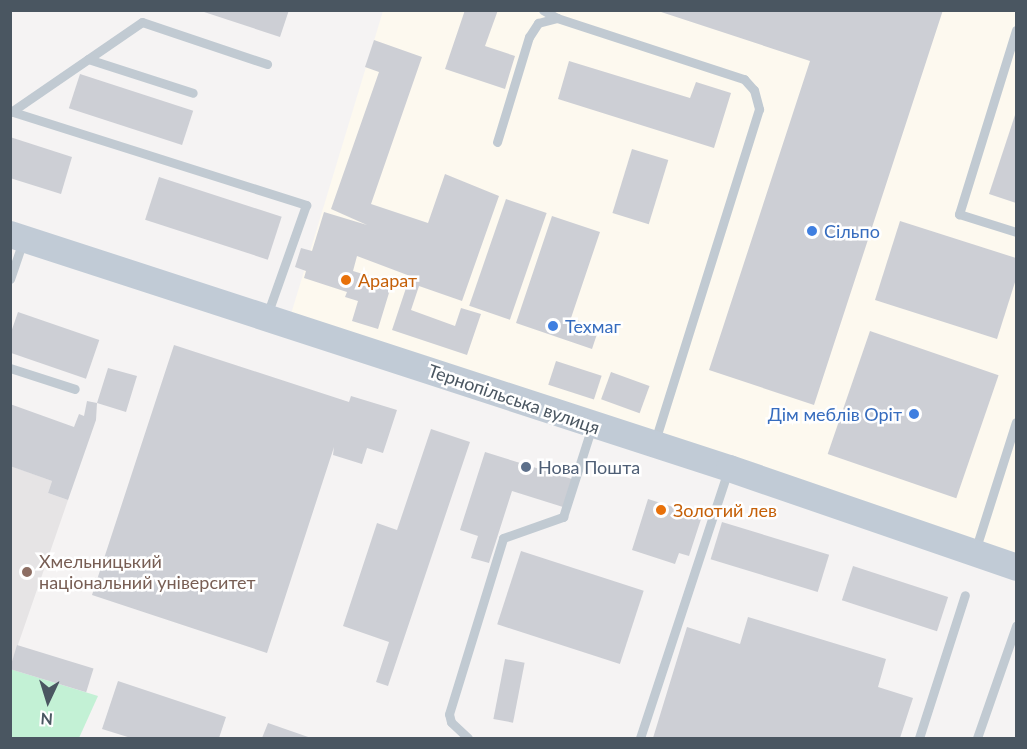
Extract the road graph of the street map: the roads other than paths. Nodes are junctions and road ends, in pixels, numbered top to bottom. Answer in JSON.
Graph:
{"nodes":[{"id":1,"x":543,"y":10,"type":"edge"},
{"id":2,"x":557,"y":18,"type":"junction"},
{"id":3,"x":1017,"y":30,"type":"edge"},
{"id":4,"x":88,"y":59,"type":"junction"},
{"id":5,"x":267,"y":64,"type":"dead end"},
{"id":6,"x":194,"y":93,"type":"dead end"},
{"id":7,"x":11,"y":112,"type":"edge"},
{"id":8,"x":497,"y":142,"type":"dead end"},
{"id":9,"x":1017,"y":232,"type":"edge"},
{"id":10,"x":17,"y":236,"type":"edge"},
{"id":11,"x":10,"y":279,"type":"edge"},
{"id":12,"x":266,"y":318,"type":"junction"},
{"id":13,"x":10,"y":368,"type":"edge"},
{"id":14,"x":75,"y":389,"type":"dead end"},
{"id":15,"x":1017,"y":422,"type":"edge"},
{"id":16,"x":592,"y":426,"type":"junction"},
{"id":17,"x":654,"y":446,"type":"junction"},
{"id":18,"x":729,"y":468,"type":"junction"},
{"id":19,"x":974,"y":554,"type":"junction"},
{"id":20,"x":1017,"y":567,"type":"edge"},
{"id":21,"x":965,"y":595,"type":"dead end"},
{"id":22,"x":1017,"y":626,"type":"edge"},
{"id":23,"x":468,"y":738,"type":"edge"},
{"id":24,"x":640,"y":738,"type":"edge"},
{"id":25,"x":919,"y":738,"type":"edge"},
{"id":26,"x":977,"y":738,"type":"edge"}],
"edges":[{"from":1,"to":2,"type":"lane"},
{"from":2,"to":8,"type":"lane"},
{"from":2,"to":17,"type":"lane"},
{"from":3,"to":9,"type":"lane"},
{"from":4,"to":5,"type":"lane"},
{"from":4,"to":6,"type":"lane"},
{"from":4,"to":7,"type":"lane"},
{"from":7,"to":12,"type":"lane"},
{"from":10,"to":11,"type":"lane"},
{"from":10,"to":12,"type":"main road","name":"Тернопільська вулиця"},
{"from":12,"to":16,"type":"main road","name":"Тернопільська вулиця"},
{"from":13,"to":14,"type":"lane"},
{"from":15,"to":19,"type":"lane"},
{"from":16,"to":17,"type":"main road","name":"Тернопільська вулиця"},
{"from":16,"to":23,"type":"lane"},
{"from":17,"to":18,"type":"main road","name":"Тернопільська вулиця"},
{"from":18,"to":19,"type":"main road","name":"Тернопільська вулиця"},
{"from":18,"to":24,"type":"lane"},
{"from":19,"to":20,"type":"main road","name":"Тернопільська вулиця"},
{"from":21,"to":25,"type":"lane"},
{"from":22,"to":26,"type":"lane"}]}
